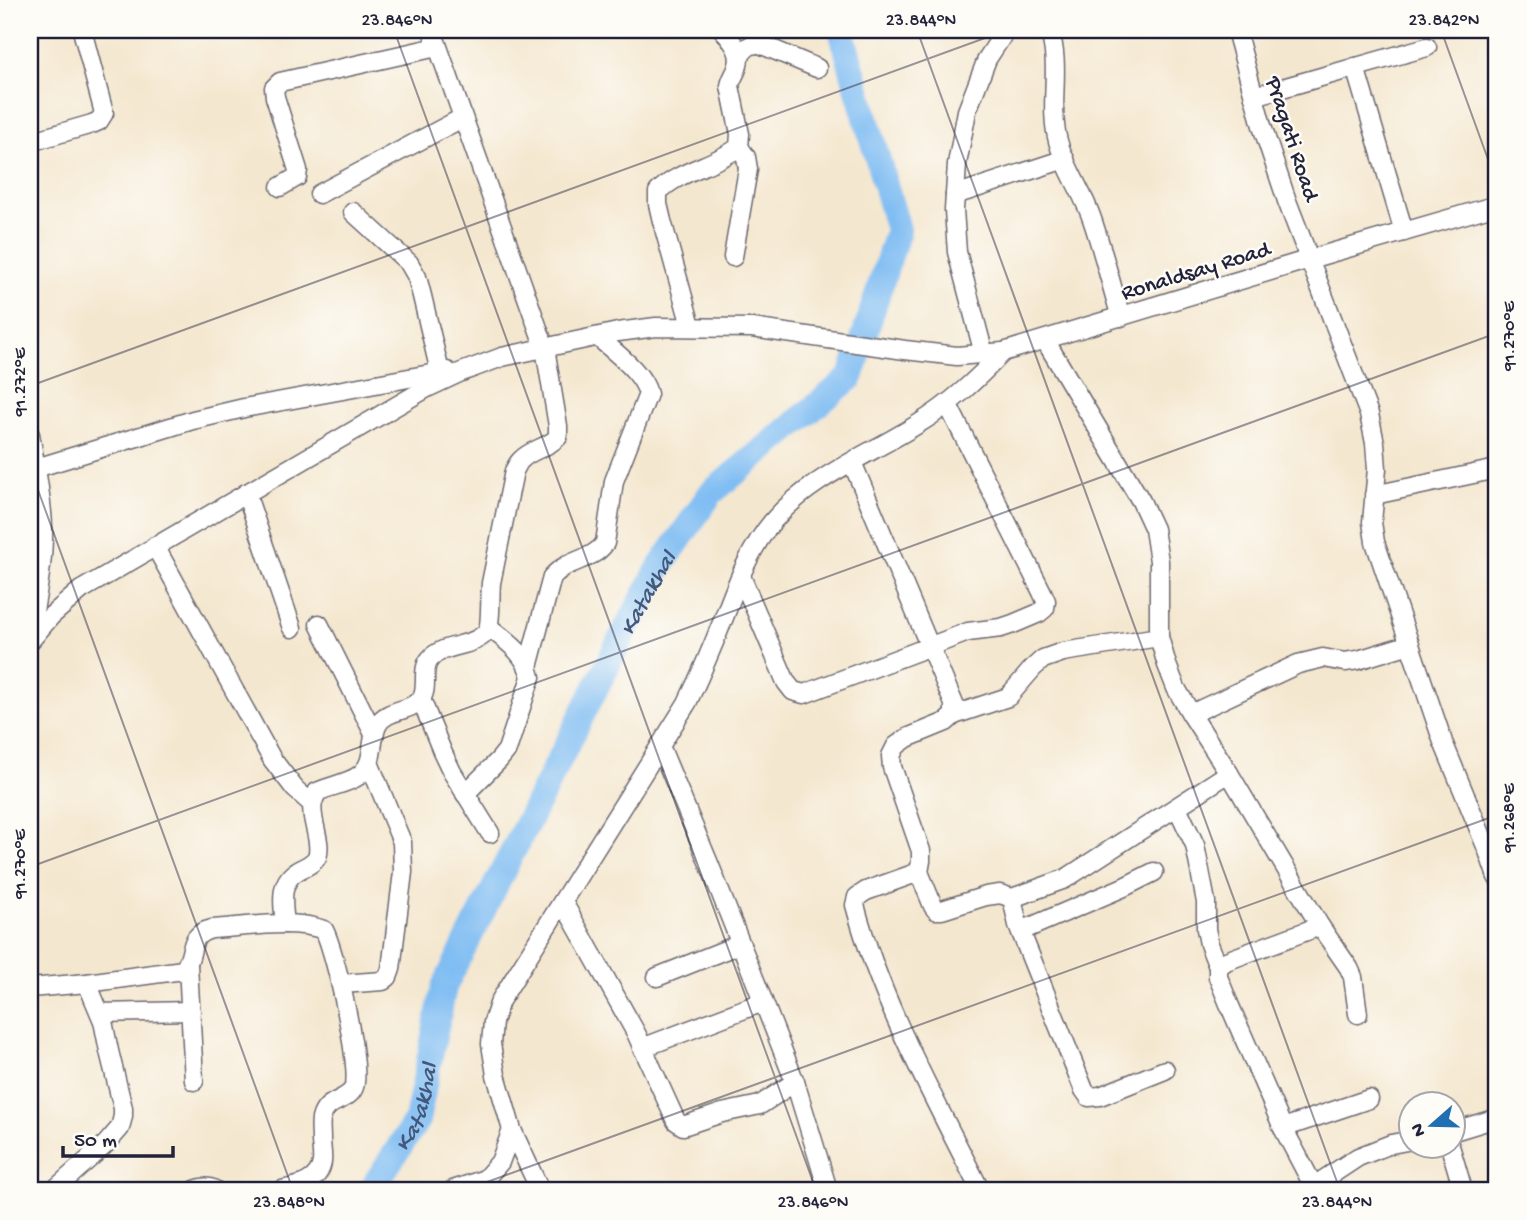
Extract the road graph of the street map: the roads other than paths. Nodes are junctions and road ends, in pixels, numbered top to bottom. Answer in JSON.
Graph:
{"nodes":[{"id":1,"x":82,"y":30,"type":"edge"},
{"id":2,"x":723,"y":30,"type":"edge"},
{"id":3,"x":1006,"y":30,"type":"edge"},
{"id":4,"x":1049,"y":30,"type":"edge"},
{"id":5,"x":1236,"y":30,"type":"edge"},
{"id":6,"x":434,"y":38,"type":"edge"},
{"id":7,"x":1427,"y":47,"type":"dead end"},
{"id":8,"x":739,"y":57,"type":"junction"},
{"id":9,"x":1356,"y":67,"type":"junction"},
{"id":10,"x":817,"y":68,"type":"dead end"},
{"id":11,"x":1254,"y":96,"type":"junction"},
{"id":12,"x":462,"y":118,"type":"junction"},
{"id":13,"x":30,"y":142,"type":"edge"},
{"id":14,"x":739,"y":147,"type":"junction"},
{"id":15,"x":1065,"y":159,"type":"junction"},
{"id":16,"x":280,"y":187,"type":"dead end"},
{"id":17,"x":319,"y":194,"type":"dead end"},
{"id":18,"x":955,"y":195,"type":"junction"},
{"id":19,"x":1497,"y":205,"type":"edge"},
{"id":20,"x":353,"y":212,"type":"dead end"},
{"id":21,"x":1404,"y":232,"type":"junction"},
{"id":22,"x":733,"y":257,"type":"dead end"},
{"id":23,"x":1310,"y":259,"type":"junction"},
{"id":24,"x":1121,"y":317,"type":"junction"},
{"id":25,"x":691,"y":326,"type":"junction"},
{"id":26,"x":597,"y":337,"type":"junction"},
{"id":27,"x":1045,"y":340,"type":"junction"},
{"id":28,"x":545,"y":348,"type":"junction"},
{"id":29,"x":1003,"y":352,"type":"junction"},
{"id":30,"x":984,"y":354,"type":"junction"},
{"id":31,"x":481,"y":365,"type":"junction"},
{"id":32,"x":440,"y":372,"type":"junction"},
{"id":33,"x":948,"y":405,"type":"junction"},
{"id":34,"x":30,"y":434,"type":"edge"},
{"id":35,"x":33,"y":459,"type":"edge"},
{"id":36,"x":852,"y":462,"type":"junction"},
{"id":37,"x":1497,"y":469,"type":"edge"},
{"id":38,"x":246,"y":493,"type":"junction"},
{"id":39,"x":1374,"y":495,"type":"junction"},
{"id":40,"x":155,"y":546,"type":"junction"},
{"id":41,"x":741,"y":576,"type":"junction"},
{"id":42,"x":319,"y":624,"type":"dead end"},
{"id":43,"x":292,"y":628,"type":"dead end"},
{"id":44,"x":490,"y":628,"type":"junction"},
{"id":45,"x":1159,"y":637,"type":"junction"},
{"id":46,"x":30,"y":639,"type":"edge"},
{"id":47,"x":1410,"y":644,"type":"junction"},
{"id":48,"x":930,"y":648,"type":"junction"},
{"id":49,"x":528,"y":667,"type":"junction"},
{"id":50,"x":421,"y":699,"type":"junction"},
{"id":51,"x":954,"y":715,"type":"junction"},
{"id":52,"x":1191,"y":715,"type":"junction"},
{"id":53,"x":374,"y":734,"type":"junction"},
{"id":54,"x":660,"y":746,"type":"junction"},
{"id":55,"x":370,"y":765,"type":"junction"},
{"id":56,"x":1229,"y":773,"type":"junction"},
{"id":57,"x":465,"y":794,"type":"junction"},
{"id":58,"x":312,"y":804,"type":"junction"},
{"id":59,"x":1177,"y":807,"type":"junction"},
{"id":60,"x":490,"y":833,"type":"dead end"},
{"id":61,"x":1493,"y":849,"type":"edge"},
{"id":62,"x":919,"y":872,"type":"junction"},
{"id":63,"x":1154,"y":872,"type":"dead end"},
{"id":64,"x":1497,"y":877,"type":"edge"},
{"id":65,"x":1012,"y":898,"type":"junction"},
{"id":66,"x":563,"y":902,"type":"junction"},
{"id":67,"x":285,"y":924,"type":"junction"},
{"id":68,"x":1320,"y":926,"type":"junction"},
{"id":69,"x":1021,"y":931,"type":"junction"},
{"id":70,"x":740,"y":944,"type":"junction"},
{"id":71,"x":188,"y":964,"type":"junction"},
{"id":72,"x":1218,"y":967,"type":"junction"},
{"id":73,"x":657,"y":977,"type":"dead end"},
{"id":74,"x":87,"y":982,"type":"junction"},
{"id":75,"x":341,"y":984,"type":"junction"},
{"id":76,"x":30,"y":988,"type":"edge"},
{"id":77,"x":763,"y":1002,"type":"junction"},
{"id":78,"x":191,"y":1011,"type":"junction"},
{"id":79,"x":100,"y":1013,"type":"junction"},
{"id":80,"x":1359,"y":1014,"type":"dead end"},
{"id":81,"x":642,"y":1048,"type":"junction"},
{"id":82,"x":1165,"y":1070,"type":"dead end"},
{"id":83,"x":194,"y":1081,"type":"dead end"},
{"id":84,"x":794,"y":1083,"type":"junction"},
{"id":85,"x":1369,"y":1099,"type":"dead end"},
{"id":86,"x":1497,"y":1118,"type":"edge"},
{"id":87,"x":1468,"y":1127,"type":"edge"},
{"id":88,"x":1283,"y":1128,"type":"junction"},
{"id":89,"x":512,"y":1130,"type":"junction"},
{"id":90,"x":1398,"y":1143,"type":"edge"},
{"id":91,"x":1454,"y":1160,"type":"edge"},
{"id":92,"x":316,"y":1182,"type":"edge"},
{"id":93,"x":459,"y":1188,"type":"edge"},
{"id":94,"x":1311,"y":1189,"type":"edge"},
{"id":95,"x":54,"y":1190,"type":"edge"},
{"id":96,"x":195,"y":1190,"type":"edge"},
{"id":97,"x":215,"y":1190,"type":"edge"},
{"id":98,"x":282,"y":1190,"type":"edge"},
{"id":99,"x":540,"y":1190,"type":"edge"},
{"id":100,"x":828,"y":1190,"type":"edge"},
{"id":101,"x":980,"y":1190,"type":"edge"},
{"id":102,"x":1463,"y":1190,"type":"edge"}],
"edges":[{"from":1,"to":13,"type":"street"},
{"from":2,"to":8,"type":"street"},
{"from":3,"to":18,"type":"street"},
{"from":4,"to":15,"type":"street"},
{"from":5,"to":11,"type":"street","name":"Pragati Road"},
{"from":6,"to":12,"type":"street"},
{"from":6,"to":16,"type":"street"},
{"from":7,"to":9,"type":"street"},
{"from":8,"to":10,"type":"street"},
{"from":8,"to":14,"type":"street"},
{"from":9,"to":11,"type":"street"},
{"from":9,"to":21,"type":"street"},
{"from":11,"to":23,"type":"street","name":"Pragati Road"},
{"from":12,"to":17,"type":"street"},
{"from":12,"to":28,"type":"street"},
{"from":14,"to":22,"type":"street"},
{"from":14,"to":25,"type":"street"},
{"from":15,"to":18,"type":"street"},
{"from":15,"to":24,"type":"street"},
{"from":18,"to":30,"type":"street"},
{"from":19,"to":21,"type":"street","name":"Ronaldsay Road"},
{"from":20,"to":32,"type":"street"},
{"from":21,"to":23,"type":"street","name":"Ronaldsay Road"},
{"from":23,"to":24,"type":"street","name":"Ronaldsay Road"},
{"from":23,"to":39,"type":"street","name":"Pragati Road"},
{"from":24,"to":27,"type":"street","name":"Ronaldsay Road"},
{"from":25,"to":26,"type":"street","name":"Ronaldsay Road"},
{"from":25,"to":30,"type":"street","name":"Ronaldsay Road"},
{"from":26,"to":28,"type":"street","name":"Ronaldsay Road"},
{"from":26,"to":49,"type":"street"},
{"from":27,"to":29,"type":"street","name":"Ronaldsay Road"},
{"from":27,"to":45,"type":"street"},
{"from":28,"to":31,"type":"street","name":"Ronaldsay Road"},
{"from":28,"to":44,"type":"street"},
{"from":29,"to":30,"type":"street","name":"Ronaldsay Road"},
{"from":29,"to":33,"type":"street"},
{"from":31,"to":32,"type":"street"},
{"from":31,"to":38,"type":"street"},
{"from":32,"to":35,"type":"street"},
{"from":33,"to":36,"type":"street"},
{"from":33,"to":48,"type":"street"},
{"from":34,"to":35,"type":"street"},
{"from":35,"to":46,"type":"street"},
{"from":36,"to":41,"type":"street"},
{"from":36,"to":48,"type":"street"},
{"from":37,"to":39,"type":"street"},
{"from":38,"to":40,"type":"street"},
{"from":38,"to":43,"type":"street"},
{"from":39,"to":47,"type":"street","name":"Pragati Road"},
{"from":40,"to":46,"type":"street"},
{"from":40,"to":58,"type":"street"},
{"from":41,"to":48,"type":"street"},
{"from":41,"to":54,"type":"street"},
{"from":42,"to":53,"type":"street"},
{"from":44,"to":49,"type":"street"},
{"from":44,"to":50,"type":"street"},
{"from":45,"to":51,"type":"street"},
{"from":45,"to":52,"type":"street"},
{"from":47,"to":52,"type":"street"},
{"from":47,"to":61,"type":"street","name":"Pragati Road"},
{"from":48,"to":51,"type":"street"},
{"from":49,"to":57,"type":"street"},
{"from":50,"to":53,"type":"street"},
{"from":50,"to":57,"type":"street"},
{"from":51,"to":62,"type":"street"},
{"from":52,"to":56,"type":"street"},
{"from":53,"to":55,"type":"street"},
{"from":54,"to":66,"type":"street"},
{"from":54,"to":70,"type":"street"},
{"from":55,"to":58,"type":"street"},
{"from":55,"to":75,"type":"street"},
{"from":56,"to":59,"type":"street"},
{"from":56,"to":68,"type":"street"},
{"from":57,"to":60,"type":"street"},
{"from":58,"to":67,"type":"street"},
{"from":59,"to":65,"type":"street"},
{"from":59,"to":72,"type":"street"},
{"from":61,"to":64,"type":"street","name":"Pragati Road"},
{"from":62,"to":65,"type":"street"},
{"from":62,"to":101,"type":"street"},
{"from":63,"to":69,"type":"street"},
{"from":65,"to":69,"type":"street"},
{"from":66,"to":81,"type":"street"},
{"from":66,"to":89,"type":"street"},
{"from":67,"to":71,"type":"street"},
{"from":67,"to":75,"type":"street"},
{"from":68,"to":72,"type":"street"},
{"from":68,"to":80,"type":"street"},
{"from":69,"to":82,"type":"street"},
{"from":70,"to":73,"type":"street"},
{"from":70,"to":77,"type":"street"},
{"from":71,"to":74,"type":"street"},
{"from":71,"to":78,"type":"street"},
{"from":72,"to":88,"type":"street"},
{"from":74,"to":76,"type":"street"},
{"from":74,"to":79,"type":"street"},
{"from":75,"to":92,"type":"street"},
{"from":77,"to":81,"type":"street"},
{"from":77,"to":84,"type":"street"},
{"from":78,"to":79,"type":"street"},
{"from":78,"to":83,"type":"street"},
{"from":79,"to":95,"type":"street"},
{"from":81,"to":84,"type":"street"},
{"from":84,"to":100,"type":"street"},
{"from":85,"to":88,"type":"street"},
{"from":86,"to":87,"type":"street"},
{"from":88,"to":94,"type":"street"},
{"from":89,"to":93,"type":"street"},
{"from":89,"to":99,"type":"street"},
{"from":90,"to":94,"type":"street"},
{"from":91,"to":102,"type":"street"},
{"from":92,"to":98,"type":"street"},
{"from":96,"to":97,"type":"street"}]}
